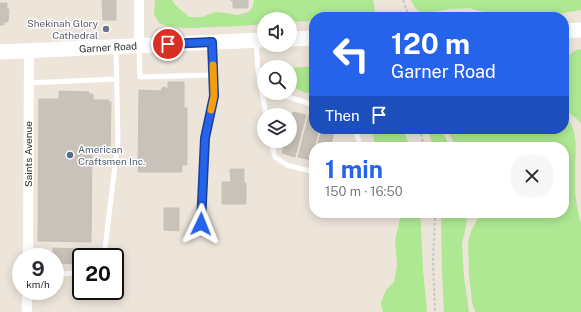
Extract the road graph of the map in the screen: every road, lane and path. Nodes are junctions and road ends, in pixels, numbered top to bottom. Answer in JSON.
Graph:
{"nodes":[{"id":1,"x":138,"y":0,"type":"edge"},
{"id":2,"x":404,"y":0,"type":"edge"},
{"id":3,"x":408,"y":12,"type":"edge"},
{"id":4,"x":581,"y":30,"type":"edge"},
{"id":5,"x":569,"y":31,"type":"edge"},
{"id":6,"x":309,"y":38,"type":"edge"},
{"id":7,"x":297,"y":39,"type":"edge"},
{"id":8,"x":257,"y":41,"type":"edge"},
{"id":9,"x":212,"y":42,"type":"junction"},
{"id":10,"x":139,"y":45,"type":"junction"},
{"id":11,"x":116,"y":46,"type":"junction"},
{"id":12,"x":28,"y":51,"type":"junction"},
{"id":13,"x":0,"y":52,"type":"edge"},
{"id":14,"x":213,"y":75,"type":"junction"},
{"id":15,"x":116,"y":79,"type":"junction"},
{"id":16,"x":28,"y":83,"type":"junction"},
{"id":17,"x":297,"y":100,"type":"edge"},
{"id":18,"x":309,"y":103,"type":"edge"},
{"id":19,"x":272,"y":148,"type":"edge"},
{"id":20,"x":309,"y":171,"type":"edge"},
{"id":21,"x":435,"y":218,"type":"edge"},
{"id":22,"x":201,"y":224,"type":"dead end"},
{"id":23,"x":28,"y":248,"type":"edge"},
{"id":24,"x":105,"y":248,"type":"edge"},
{"id":25,"x":28,"y":300,"type":"edge"},
{"id":26,"x":27,"y":312,"type":"edge"},
{"id":27,"x":435,"y":312,"type":"edge"}],
"edges":[{"from":1,"to":10,"type":"street"},
{"from":2,"to":3,"type":"path"},
{"from":4,"to":5,"type":"main road"},
{"from":6,"to":7,"type":"main road"},
{"from":8,"to":9,"type":"main road","name":"Garner Road"},
{"from":9,"to":10,"type":"main road","name":"Garner Road"},
{"from":9,"to":14,"type":"lane"},
{"from":10,"to":11,"type":"main road","name":"Garner Road"},
{"from":10,"to":14,"type":"lane"},
{"from":11,"to":12,"type":"main road","name":"Garner Road"},
{"from":11,"to":15,"type":"lane"},
{"from":12,"to":13,"type":"main road","name":"Garner Road"},
{"from":12,"to":16,"type":"street","name":"Saints Avenue"},
{"from":14,"to":22,"type":"lane"},
{"from":15,"to":16,"type":"lane"},
{"from":15,"to":24,"type":"lane"},
{"from":16,"to":23,"type":"street","name":"Saints Avenue"},
{"from":17,"to":18,"type":"lane"},
{"from":19,"to":20,"type":"lane"},
{"from":21,"to":27,"type":"path"},
{"from":25,"to":26,"type":"street"}]}
